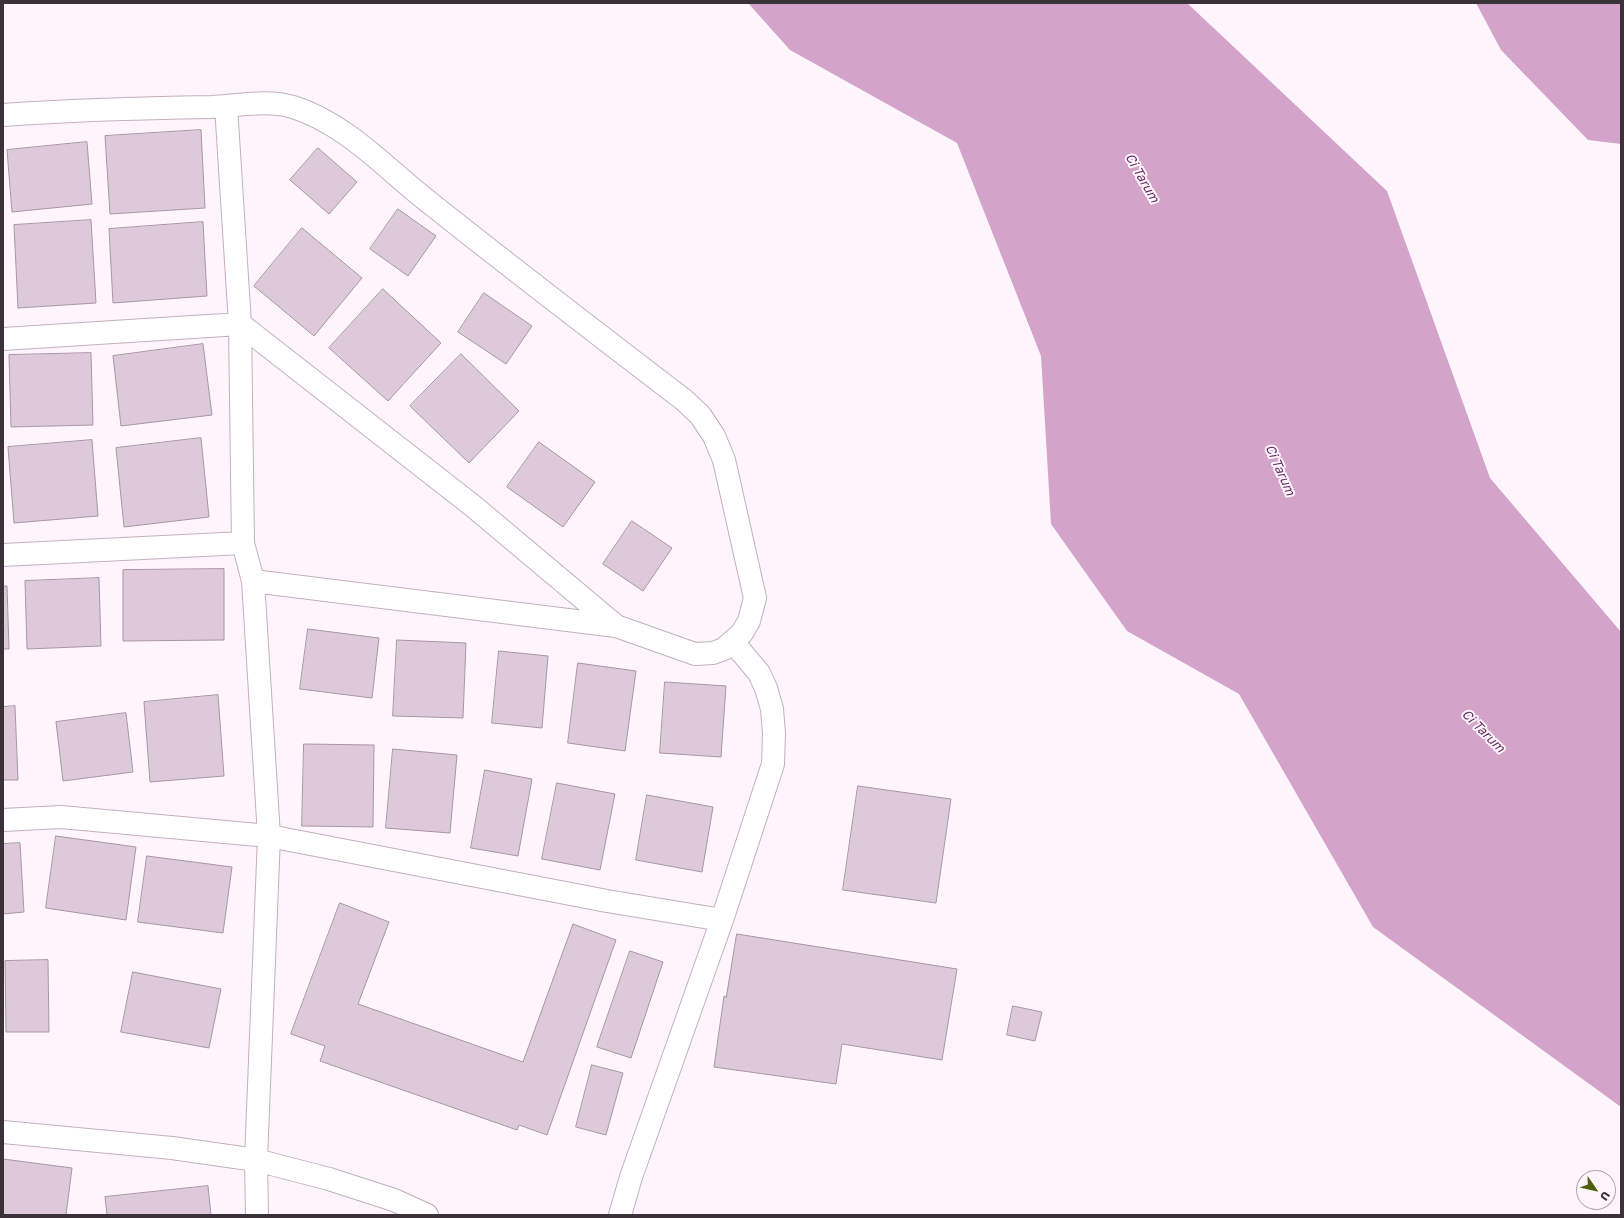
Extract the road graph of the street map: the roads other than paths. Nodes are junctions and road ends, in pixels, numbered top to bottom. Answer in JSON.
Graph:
{"nodes":[{"id":1,"x":226,"y":106,"type":"junction"},
{"id":2,"x":3,"y":115,"type":"edge"},
{"id":3,"x":240,"y":324,"type":"junction"},
{"id":4,"x":3,"y":339,"type":"edge"},
{"id":5,"x":243,"y":543,"type":"junction"},
{"id":6,"x":3,"y":555,"type":"edge"},
{"id":7,"x":253,"y":581,"type":"junction"},
{"id":8,"x":616,"y":626,"type":"junction"},
{"id":9,"x":733,"y":642,"type":"junction"},
{"id":10,"x":3,"y":820,"type":"edge"},
{"id":11,"x":269,"y":836,"type":"junction"},
{"id":12,"x":722,"y":920,"type":"junction"},
{"id":13,"x":3,"y":1132,"type":"edge"},
{"id":14,"x":256,"y":1160,"type":"junction"},
{"id":15,"x":257,"y":1215,"type":"edge"},
{"id":16,"x":427,"y":1215,"type":"edge"},
{"id":17,"x":620,"y":1215,"type":"edge"}],
"edges":[{"from":1,"to":2,"type":"street"},
{"from":1,"to":3,"type":"street"},
{"from":1,"to":9,"type":"street"},
{"from":3,"to":4,"type":"street"},
{"from":3,"to":5,"type":"street"},
{"from":3,"to":8,"type":"street"},
{"from":5,"to":6,"type":"street"},
{"from":5,"to":7,"type":"street"},
{"from":7,"to":8,"type":"street"},
{"from":7,"to":11,"type":"street"},
{"from":8,"to":9,"type":"street"},
{"from":9,"to":12,"type":"street"},
{"from":10,"to":11,"type":"street"},
{"from":11,"to":12,"type":"street"},
{"from":11,"to":14,"type":"street"},
{"from":12,"to":17,"type":"street"},
{"from":13,"to":14,"type":"street"},
{"from":14,"to":15,"type":"street"},
{"from":14,"to":16,"type":"street"}]}
